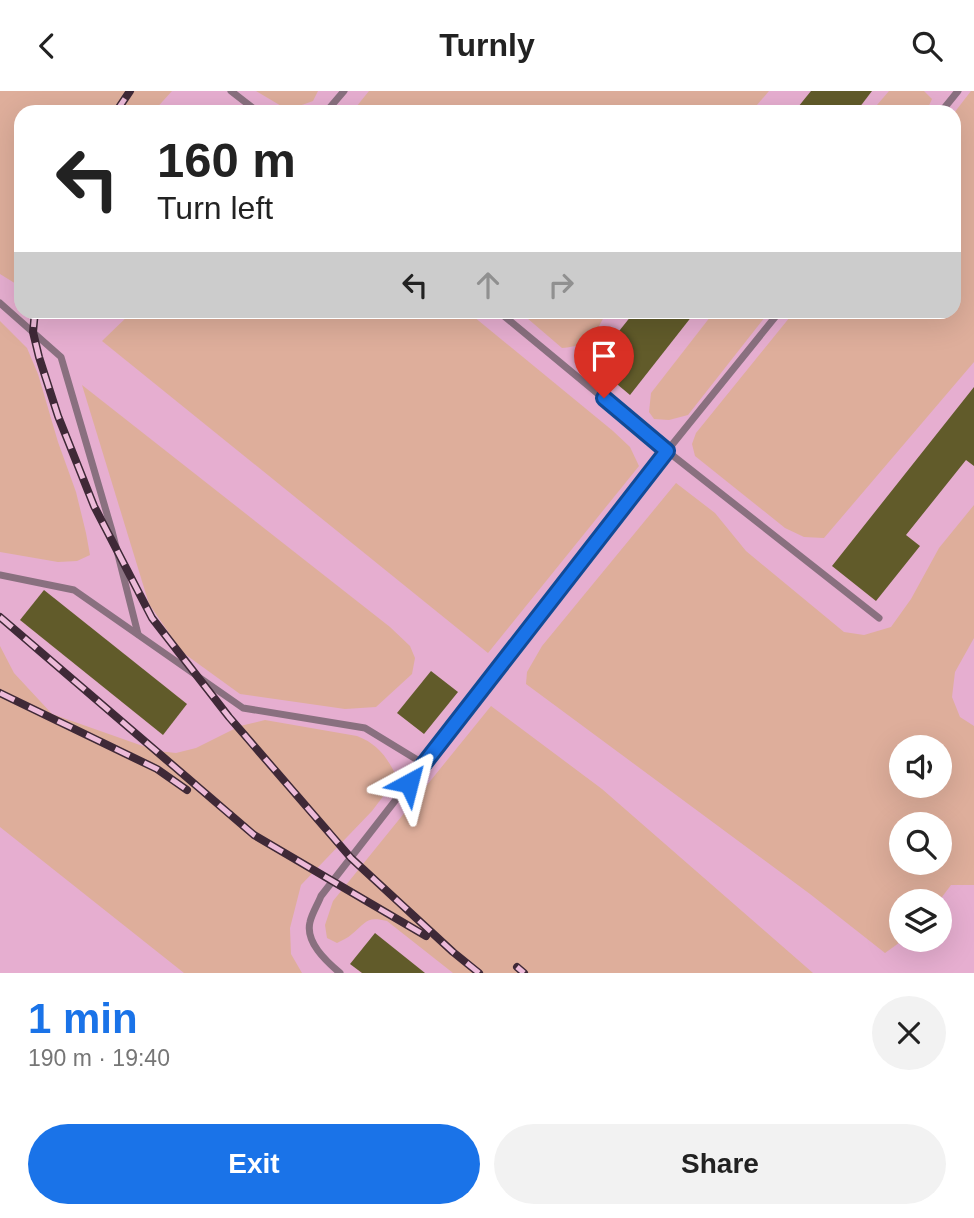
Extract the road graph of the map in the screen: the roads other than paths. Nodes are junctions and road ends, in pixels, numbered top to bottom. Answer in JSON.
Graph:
{"nodes":[{"id":1,"x":231,"y":91,"type":"edge"},
{"id":2,"x":344,"y":91,"type":"edge"},
{"id":3,"x":958,"y":91,"type":"edge"},
{"id":4,"x":249,"y":105,"type":"edge"},
{"id":5,"x":332,"y":105,"type":"edge"},
{"id":6,"x":947,"y":105,"type":"edge"},
{"id":7,"x":0,"y":303,"type":"edge"},
{"id":8,"x":14,"y":315,"type":"edge"},
{"id":9,"x":18,"y":319,"type":"edge"},
{"id":10,"x":508,"y":319,"type":"edge"},
{"id":11,"x":774,"y":319,"type":"edge"},
{"id":12,"x":667,"y":451,"type":"junction"},
{"id":13,"x":0,"y":575,"type":"edge"},
{"id":14,"x":879,"y":618,"type":"dead end"},
{"id":15,"x":138,"y":634,"type":"junction"},
{"id":16,"x":424,"y":764,"type":"junction"},
{"id":17,"x":340,"y":973,"type":"edge"}],
"edges":[{"from":1,"to":4,"type":"lane"},
{"from":2,"to":5,"type":"lane"},
{"from":3,"to":6,"type":"lane"},
{"from":7,"to":8,"type":"lane"},
{"from":9,"to":15,"type":"lane"},
{"from":10,"to":12,"type":"lane"},
{"from":11,"to":12,"type":"lane"},
{"from":12,"to":14,"type":"lane"},
{"from":12,"to":16,"type":"lane"},
{"from":13,"to":15,"type":"lane"},
{"from":15,"to":16,"type":"lane"},
{"from":16,"to":17,"type":"lane"}]}
